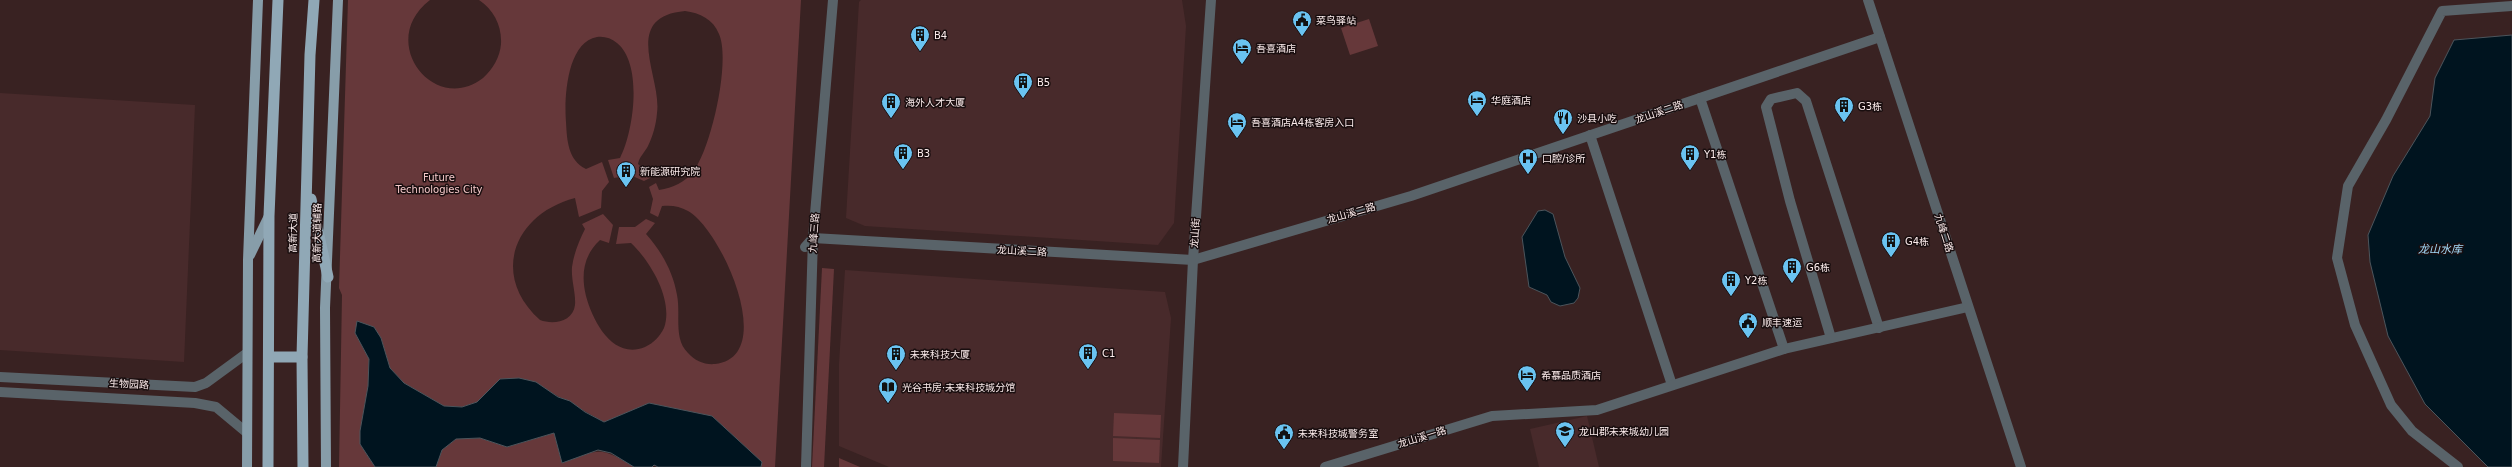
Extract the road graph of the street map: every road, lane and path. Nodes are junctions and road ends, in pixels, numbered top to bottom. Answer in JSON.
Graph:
{"nodes":[{"id":1,"x":258,"y":0,"type":"edge"},
{"id":2,"x":278,"y":0,"type":"edge"},
{"id":3,"x":314,"y":0,"type":"edge"},
{"id":4,"x":338,"y":0,"type":"edge"},
{"id":5,"x":833,"y":0,"type":"edge"},
{"id":6,"x":1211,"y":0,"type":"edge"},
{"id":7,"x":1868,"y":0,"type":"edge"},
{"id":8,"x":2512,"y":6,"type":"edge"},
{"id":9,"x":1880,"y":38,"type":"junction"},
{"id":10,"x":1700,"y":98,"type":"junction"},
{"id":11,"x":1590,"y":135,"type":"junction"},
{"id":12,"x":307,"y":182,"type":"junction"},
{"id":13,"x":268,"y":216,"type":"junction"},
{"id":14,"x":813,"y":238,"type":"junction"},
{"id":15,"x":805,"y":247,"type":"dead end"},
{"id":16,"x":248,"y":260,"type":"junction"},
{"id":17,"x":1193,"y":260,"type":"junction"},
{"id":18,"x":328,"y":277,"type":"junction"},
{"id":19,"x":1968,"y":307,"type":"junction"},
{"id":20,"x":1879,"y":328,"type":"junction"},
{"id":21,"x":1832,"y":338,"type":"junction"},
{"id":22,"x":1784,"y":349,"type":"junction"},
{"id":23,"x":247,"y":353,"type":"junction"},
{"id":24,"x":269,"y":357,"type":"junction"},
{"id":25,"x":302,"y":357,"type":"junction"},
{"id":26,"x":0,"y":377,"type":"edge"},
{"id":27,"x":1672,"y":385,"type":"junction"},
{"id":28,"x":0,"y":392,"type":"edge"},
{"id":29,"x":246,"y":432,"type":"junction"},
{"id":30,"x":246,"y":467,"type":"edge"},
{"id":31,"x":268,"y":467,"type":"edge"},
{"id":32,"x":304,"y":467,"type":"edge"},
{"id":33,"x":326,"y":467,"type":"edge"},
{"id":34,"x":806,"y":467,"type":"edge"},
{"id":35,"x":1183,"y":467,"type":"edge"},
{"id":36,"x":1325,"y":467,"type":"edge"},
{"id":37,"x":2021,"y":467,"type":"edge"},
{"id":38,"x":2458,"y":467,"type":"edge"}],
"edges":[{"from":1,"to":16,"type":"main road"},
{"from":2,"to":13,"type":"highway"},
{"from":3,"to":12,"type":"highway","name":"高新大道"},
{"from":4,"to":18,"type":"main road","name":"高新大道辅路"},
{"from":5,"to":14,"type":"street","name":"九峰三路"},
{"from":6,"to":17,"type":"street","name":"龙山街"},
{"from":7,"to":9,"type":"street","name":"九峰二路"},
{"from":8,"to":38,"type":"street"},
{"from":9,"to":10,"type":"street","name":"龙山溪二路"},
{"from":9,"to":19,"type":"street","name":"九峰二路"},
{"from":10,"to":11,"type":"street","name":"龙山溪二路"},
{"from":10,"to":22,"type":"street"},
{"from":11,"to":17,"type":"street","name":"龙山溪二路"},
{"from":11,"to":27,"type":"street"},
{"from":12,"to":18,"type":"highway"},
{"from":12,"to":25,"type":"highway","name":"高新大道"},
{"from":13,"to":16,"type":"main road"},
{"from":13,"to":24,"type":"highway"},
{"from":14,"to":15,"type":"street"},
{"from":14,"to":17,"type":"street","name":"龙山溪二路"},
{"from":14,"to":34,"type":"street","name":"九峰三路"},
{"from":16,"to":23,"type":"main road"},
{"from":17,"to":35,"type":"street","name":"龙山街"},
{"from":18,"to":33,"type":"main road","name":"高新大道辅路"},
{"from":19,"to":20,"type":"street","name":"龙山溪一路"},
{"from":19,"to":37,"type":"street","name":"九峰二路"},
{"from":20,"to":21,"type":"street","name":"龙山溪一路"},
{"from":20,"to":21,"type":"street"},
{"from":21,"to":22,"type":"street","name":"龙山溪一路"},
{"from":22,"to":27,"type":"street","name":"龙山溪一路"},
{"from":23,"to":26,"type":"street","name":"生物园路"},
{"from":23,"to":29,"type":"main road"},
{"from":24,"to":25,"type":"highway"},
{"from":24,"to":31,"type":"highway"},
{"from":25,"to":32,"type":"highway","name":"高新大道"},
{"from":27,"to":36,"type":"street","name":"龙山溪一路"},
{"from":28,"to":29,"type":"street","name":"生物园路"},
{"from":29,"to":30,"type":"main road"}]}
